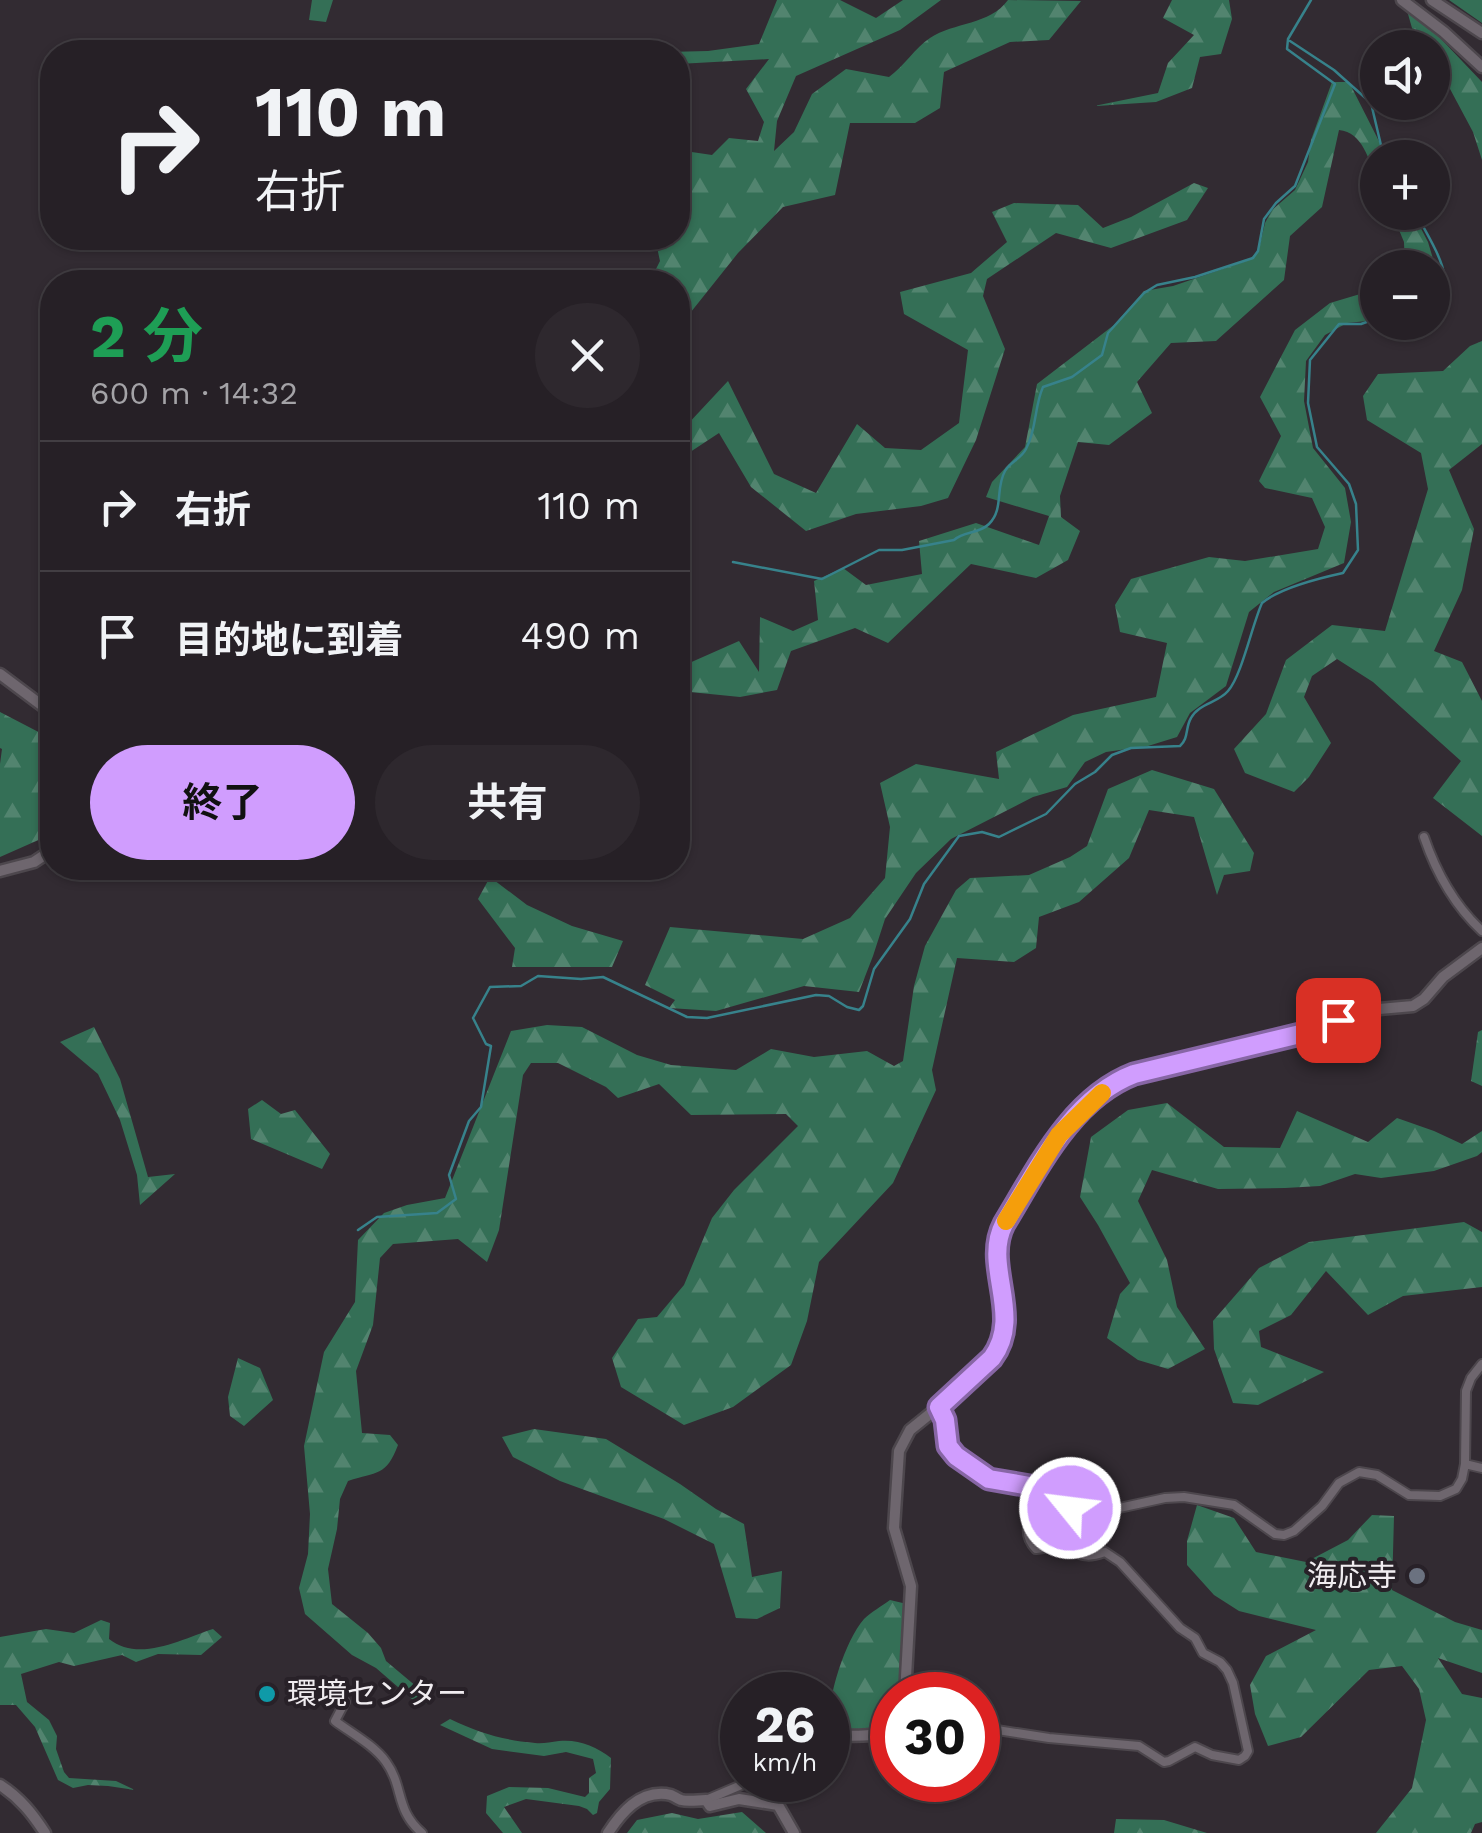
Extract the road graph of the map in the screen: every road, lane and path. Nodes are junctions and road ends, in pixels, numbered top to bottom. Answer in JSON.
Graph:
{"nodes":[{"id":1,"x":1402,"y":0,"type":"edge"},
{"id":2,"x":1432,"y":0,"type":"edge"},
{"id":3,"x":1482,"y":32,"type":"edge"},
{"id":4,"x":1482,"y":67,"type":"edge"},
{"id":5,"x":0,"y":674,"type":"edge"},
{"id":6,"x":40,"y":704,"type":"edge"},
{"id":7,"x":1424,"y":837,"type":"dead end"},
{"id":8,"x":40,"y":858,"type":"edge"},
{"id":9,"x":0,"y":872,"type":"edge"},
{"id":10,"x":1482,"y":932,"type":"edge"},
{"id":11,"x":1482,"y":948,"type":"edge"},
{"id":12,"x":1482,"y":1364,"type":"edge"},
{"id":13,"x":939,"y":1407,"type":"junction"},
{"id":14,"x":1465,"y":1464,"type":"junction"},
{"id":15,"x":1482,"y":1468,"type":"edge"},
{"id":16,"x":1046,"y":1495,"type":"junction"},
{"id":17,"x":906,"y":1672,"type":"edge"},
{"id":18,"x":345,"y":1702,"type":"dead end"},
{"id":19,"x":1000,"y":1730,"type":"edge"},
{"id":20,"x":0,"y":1784,"type":"edge"},
{"id":21,"x":720,"y":1794,"type":"edge"},
{"id":22,"x":706,"y":1800,"type":"junction"},
{"id":23,"x":778,"y":1805,"type":"joint"},
{"id":24,"x":45,"y":1833,"type":"edge"},
{"id":25,"x":422,"y":1833,"type":"edge"},
{"id":26,"x":608,"y":1833,"type":"edge"},
{"id":27,"x":794,"y":1833,"type":"edge"}],
"edges":[{"from":1,"to":4,"type":"street"},
{"from":2,"to":3,"type":"street"},
{"from":5,"to":6,"type":"street"},
{"from":7,"to":10,"type":"street"},
{"from":8,"to":9,"type":"street"},
{"from":11,"to":13,"type":"street"},
{"from":12,"to":14,"type":"street"},
{"from":13,"to":16,"type":"street"},
{"from":13,"to":17,"type":"street"},
{"from":14,"to":15,"type":"street"},
{"from":14,"to":16,"type":"street"},
{"from":16,"to":19,"type":"street"},
{"from":18,"to":25,"type":"street"},
{"from":20,"to":24,"type":"street"},
{"from":21,"to":22,"type":"street"},
{"from":22,"to":23,"type":"street"},
{"from":22,"to":26,"type":"street"},
{"from":23,"to":27,"type":"street"}]}
